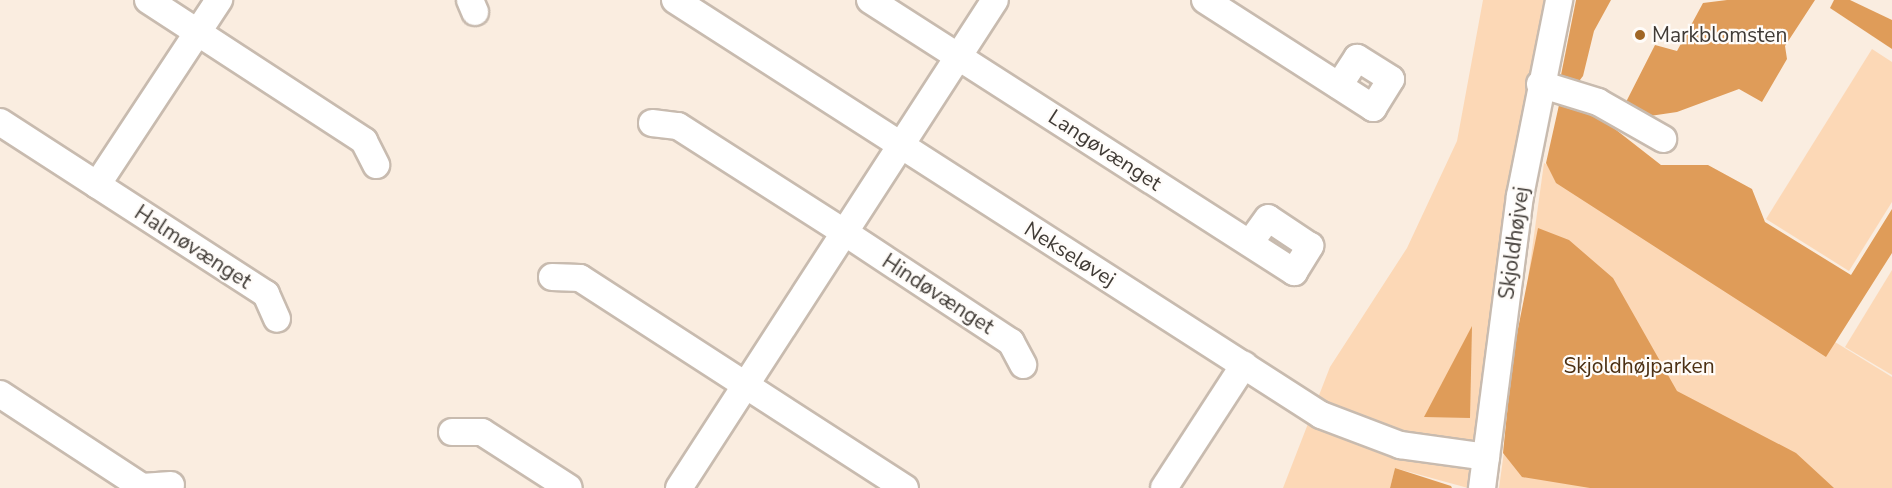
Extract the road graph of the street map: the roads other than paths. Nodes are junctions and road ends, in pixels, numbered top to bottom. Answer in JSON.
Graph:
{"nodes":[{"id":1,"x":148,"y":0,"type":"edge"},
{"id":2,"x":219,"y":0,"type":"edge"},
{"id":3,"x":675,"y":0,"type":"edge"},
{"id":4,"x":870,"y":0,"type":"edge"},
{"id":5,"x":995,"y":0,"type":"edge"},
{"id":6,"x":1205,"y":0,"type":"edge"},
{"id":7,"x":1559,"y":0,"type":"edge"},
{"id":8,"x":198,"y":32,"type":"junction"},
{"id":9,"x":959,"y":57,"type":"junction"},
{"id":10,"x":1540,"y":84,"type":"junction"},
{"id":11,"x":1339,"y":86,"type":"dead end"},
{"id":12,"x":0,"y":123,"type":"edge"},
{"id":13,"x":652,"y":123,"type":"dead end"},
{"id":14,"x":1663,"y":139,"type":"dead end"},
{"id":15,"x":901,"y":147,"type":"junction"},
{"id":16,"x":376,"y":165,"type":"dead end"},
{"id":17,"x":97,"y":185,"type":"junction"},
{"id":18,"x":844,"y":232,"type":"junction"},
{"id":19,"x":1250,"y":243,"type":"dead end"},
{"id":20,"x":552,"y":277,"type":"dead end"},
{"id":21,"x":277,"y":320,"type":"dead end"},
{"id":22,"x":1023,"y":365,"type":"dead end"},
{"id":23,"x":1244,"y":365,"type":"junction"},
{"id":24,"x":746,"y":384,"type":"junction"},
{"id":25,"x":0,"y":394,"type":"edge"},
{"id":26,"x":452,"y":432,"type":"dead end"},
{"id":27,"x":1486,"y":457,"type":"junction"},
{"id":28,"x":171,"y":485,"type":"dead end"},
{"id":29,"x":569,"y":488,"type":"edge"},
{"id":30,"x":679,"y":488,"type":"edge"},
{"id":31,"x":905,"y":488,"type":"edge"},
{"id":32,"x":1164,"y":488,"type":"edge"},
{"id":33,"x":1482,"y":488,"type":"edge"}],
"edges":[{"from":1,"to":8,"type":"street"},
{"from":2,"to":8,"type":"street"},
{"from":3,"to":15,"type":"street","name":"Nekseløvej"},
{"from":4,"to":9,"type":"street","name":"Langøvænget"},
{"from":5,"to":9,"type":"street"},
{"from":6,"to":11,"type":"street"},
{"from":7,"to":10,"type":"street","name":"Skjoldhøjvej"},
{"from":8,"to":16,"type":"street"},
{"from":8,"to":17,"type":"street"},
{"from":9,"to":15,"type":"street"},
{"from":9,"to":19,"type":"street","name":"Langøvænget"},
{"from":10,"to":14,"type":"street"},
{"from":10,"to":27,"type":"street","name":"Skjoldhøjvej"},
{"from":12,"to":17,"type":"street","name":"Halmøvænget"},
{"from":13,"to":18,"type":"street","name":"Hindøvænget"},
{"from":15,"to":18,"type":"street"},
{"from":15,"to":23,"type":"street","name":"Nekseløvej"},
{"from":17,"to":21,"type":"street","name":"Halmøvænget"},
{"from":18,"to":22,"type":"street","name":"Hindøvænget"},
{"from":18,"to":24,"type":"street"},
{"from":20,"to":24,"type":"street"},
{"from":23,"to":27,"type":"street","name":"Nekseløvej"},
{"from":23,"to":32,"type":"street"},
{"from":24,"to":30,"type":"street"},
{"from":24,"to":31,"type":"street"},
{"from":25,"to":28,"type":"street"},
{"from":26,"to":29,"type":"street"},
{"from":27,"to":33,"type":"street","name":"Skjoldhøjvej"}]}
